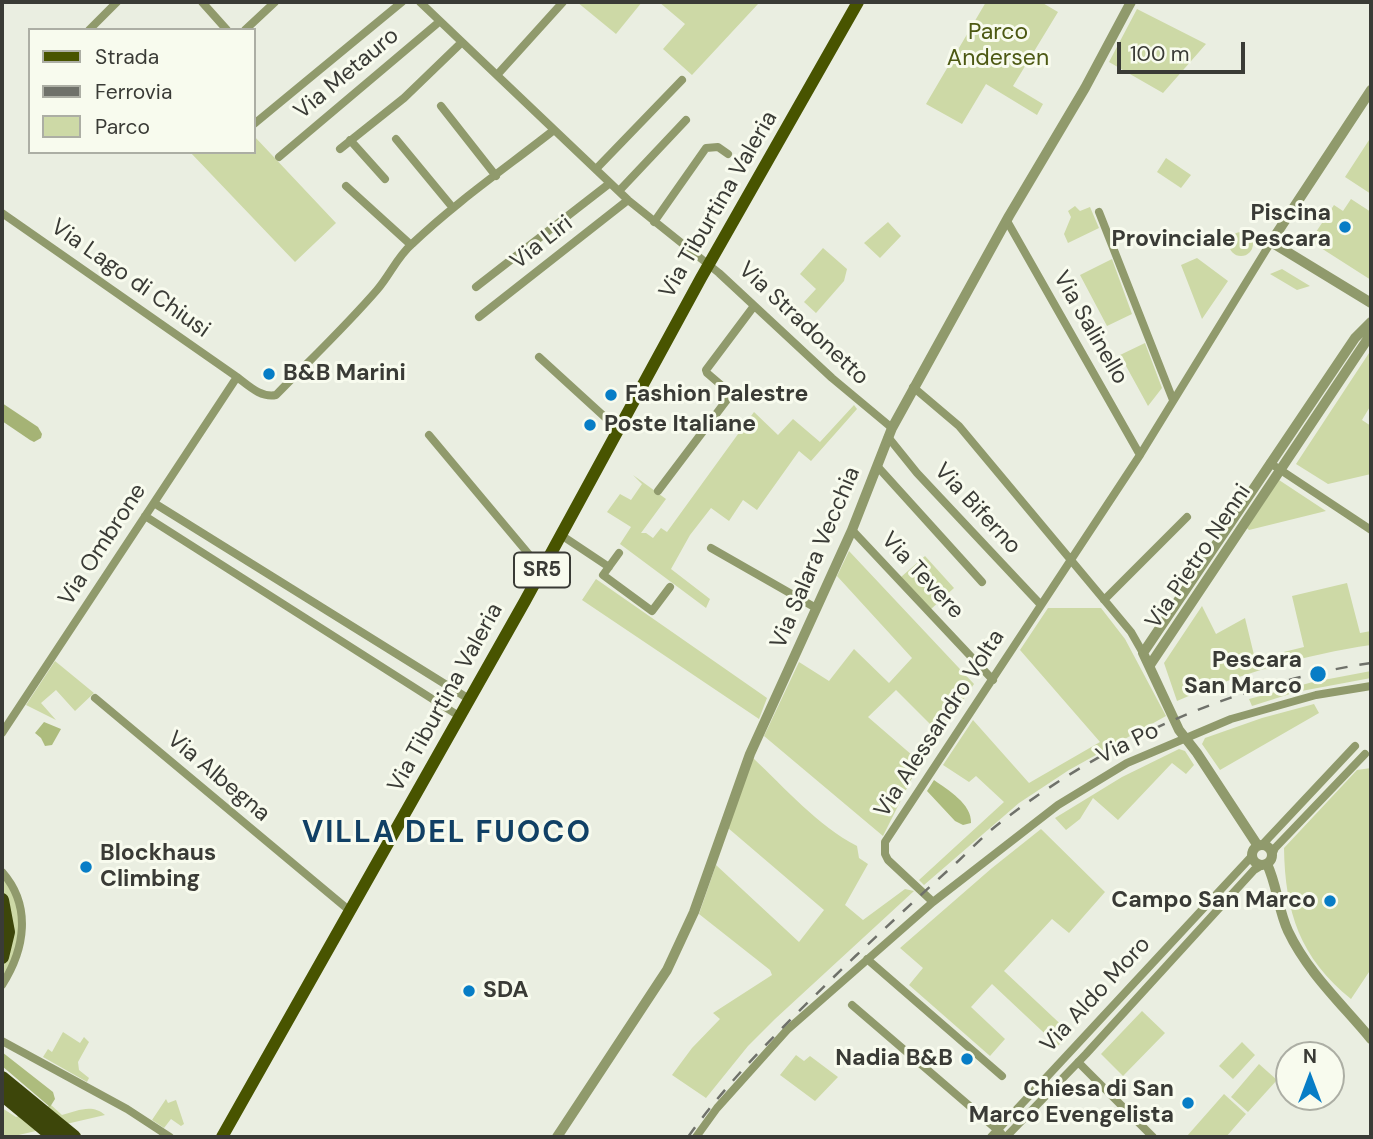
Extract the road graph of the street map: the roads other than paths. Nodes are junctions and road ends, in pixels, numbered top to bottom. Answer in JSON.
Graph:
{"nodes":[{"id":1,"x":117,"y":2,"type":"edge"},
{"id":2,"x":202,"y":2,"type":"edge"},
{"id":3,"x":275,"y":2,"type":"edge"},
{"id":4,"x":402,"y":2,"type":"edge"},
{"id":5,"x":420,"y":2,"type":"edge"},
{"id":6,"x":563,"y":2,"type":"edge"},
{"id":7,"x":858,"y":2,"type":"edge"},
{"id":8,"x":1131,"y":2,"type":"edge"},
{"id":9,"x":439,"y":22,"type":"junction"},
{"id":10,"x":91,"y":28,"type":"edge"},
{"id":11,"x":225,"y":28,"type":"edge"},
{"id":12,"x":247,"y":28,"type":"edge"},
{"id":13,"x":461,"y":43,"type":"junction"},
{"id":14,"x":497,"y":75,"type":"junction"},
{"id":15,"x":682,"y":80,"type":"dead end"},
{"id":16,"x":1371,"y":90,"type":"edge"},
{"id":17,"x":441,"y":106,"type":"dead end"},
{"id":18,"x":686,"y":121,"type":"dead end"},
{"id":19,"x":256,"y":122,"type":"edge"},
{"id":20,"x":554,"y":130,"type":"junction"},
{"id":21,"x":396,"y":139,"type":"dead end"},
{"id":22,"x":350,"y":140,"type":"junction"},
{"id":23,"x":340,"y":149,"type":"dead end"},
{"id":24,"x":727,"y":153,"type":"dead end"},
{"id":25,"x":279,"y":157,"type":"dead end"},
{"id":26,"x":596,"y":169,"type":"junction"},
{"id":27,"x":496,"y":176,"type":"junction"},
{"id":28,"x":385,"y":179,"type":"dead end"},
{"id":29,"x":610,"y":183,"type":"junction"},
{"id":30,"x":346,"y":186,"type":"dead end"},
{"id":31,"x":619,"y":191,"type":"junction"},
{"id":32,"x":628,"y":200,"type":"junction"},
{"id":33,"x":453,"y":208,"type":"junction"},
{"id":34,"x":1099,"y":212,"type":"dead end"},
{"id":35,"x":2,"y":213,"type":"edge"},
{"id":36,"x":1007,"y":220,"type":"junction"},
{"id":37,"x":654,"y":222,"type":"junction"},
{"id":38,"x":1271,"y":242,"type":"junction"},
{"id":39,"x":411,"y":244,"type":"junction"},
{"id":40,"x":708,"y":266,"type":"junction"},
{"id":41,"x":476,"y":287,"type":"dead end"},
{"id":42,"x":1371,"y":303,"type":"edge"},
{"id":43,"x":754,"y":306,"type":"junction"},
{"id":44,"x":479,"y":317,"type":"dead end"},
{"id":45,"x":1371,"y":322,"type":"edge"},
{"id":46,"x":1371,"y":334,"type":"edge"},
{"id":47,"x":539,"y":357,"type":"dead end"},
{"id":48,"x":237,"y":377,"type":"junction"},
{"id":49,"x":913,"y":387,"type":"junction"},
{"id":50,"x":1172,"y":400,"type":"junction"},
{"id":51,"x":619,"y":430,"type":"junction"},
{"id":52,"x":890,"y":433,"type":"junction"},
{"id":53,"x":429,"y":435,"type":"dead end"},
{"id":54,"x":1140,"y":455,"type":"junction"},
{"id":55,"x":1270,"y":463,"type":"junction"},
{"id":56,"x":877,"y":466,"type":"junction"},
{"id":57,"x":1280,"y":470,"type":"junction"},
{"id":58,"x":659,"y":491,"type":"dead end"},
{"id":59,"x":154,"y":503,"type":"junction"},
{"id":60,"x":145,"y":516,"type":"junction"},
{"id":61,"x":1187,"y":517,"type":"dead end"},
{"id":62,"x":852,"y":530,"type":"junction"},
{"id":63,"x":1371,"y":530,"type":"edge"},
{"id":64,"x":561,"y":536,"type":"junction"},
{"id":65,"x":218,"y":542,"type":"junction"},
{"id":66,"x":711,"y":548,"type":"dead end"},
{"id":67,"x":619,"y":553,"type":"dead end"},
{"id":68,"x":208,"y":557,"type":"junction"},
{"id":69,"x":1070,"y":559,"type":"junction"},
{"id":70,"x":251,"y":563,"type":"junction"},
{"id":71,"x":609,"y":567,"type":"junction"},
{"id":72,"x":542,"y":570,"type":"junction"},
{"id":73,"x":242,"y":578,"type":"junction"},
{"id":74,"x":982,"y":582,"type":"dead end"},
{"id":75,"x":670,"y":587,"type":"dead end"},
{"id":76,"x":292,"y":589,"type":"junction"},
{"id":77,"x":1104,"y":600,"type":"junction"},
{"id":78,"x":283,"y":604,"type":"junction"},
{"id":79,"x":1041,"y":605,"type":"junction"},
{"id":80,"x":816,"y":608,"type":"junction"},
{"id":81,"x":332,"y":613,"type":"junction"},
{"id":82,"x":352,"y":626,"type":"junction"},
{"id":83,"x":322,"y":629,"type":"junction"},
{"id":84,"x":374,"y":640,"type":"junction"},
{"id":85,"x":342,"y":642,"type":"junction"},
{"id":86,"x":1143,"y":653,"type":"junction"},
{"id":87,"x":364,"y":656,"type":"junction"},
{"id":88,"x":1150,"y":665,"type":"junction"},
{"id":89,"x":417,"y":667,"type":"junction"},
{"id":90,"x":993,"y":680,"type":"junction"},
{"id":91,"x":407,"y":683,"type":"junction"},
{"id":92,"x":1371,"y":686,"type":"edge"},
{"id":93,"x":95,"y":698,"type":"dead end"},
{"id":94,"x":469,"y":699,"type":"junction"},
{"id":95,"x":459,"y":716,"type":"junction"},
{"id":96,"x":2,"y":733,"type":"edge"},
{"id":97,"x":1186,"y":738,"type":"junction"},
{"id":98,"x":1355,"y":746,"type":"dead end"},
{"id":99,"x":1365,"y":754,"type":"dead end"},
{"id":100,"x":1260,"y":846,"type":"junction"},
{"id":101,"x":1252,"y":856,"type":"junction"},
{"id":102,"x":1267,"y":861,"type":"junction"},
{"id":103,"x":2,"y":872,"type":"edge"},
{"id":104,"x":2,"y":900,"type":"edge"},
{"id":105,"x":933,"y":902,"type":"junction"},
{"id":106,"x":350,"y":911,"type":"junction"},
{"id":107,"x":2,"y":957,"type":"edge"},
{"id":108,"x":867,"y":959,"type":"junction"},
{"id":109,"x":2,"y":985,"type":"edge"},
{"id":110,"x":852,"y":1005,"type":"dead end"},
{"id":111,"x":1371,"y":1039,"type":"edge"},
{"id":112,"x":2,"y":1041,"type":"edge"},
{"id":113,"x":1078,"y":1062,"type":"junction"},
{"id":114,"x":1002,"y":1076,"type":"dead end"},
{"id":115,"x":2,"y":1078,"type":"edge"},
{"id":116,"x":2,"y":1094,"type":"edge"},
{"id":117,"x":2,"y":1104,"type":"edge"},
{"id":118,"x":24,"y":1112,"type":"junction"},
{"id":119,"x":998,"y":1130,"type":"junction"},
{"id":120,"x":54,"y":1137,"type":"edge"},
{"id":121,"x":74,"y":1137,"type":"edge"},
{"id":122,"x":170,"y":1137,"type":"edge"},
{"id":123,"x":222,"y":1137,"type":"edge"},
{"id":124,"x":557,"y":1137,"type":"edge"},
{"id":125,"x":696,"y":1137,"type":"edge"},
{"id":126,"x":991,"y":1137,"type":"edge"},
{"id":127,"x":1006,"y":1137,"type":"edge"},
{"id":128,"x":1153,"y":1137,"type":"edge"}],
"edges":[{"from":1,"to":10,"type":"street"},
{"from":2,"to":11,"type":"street"},
{"from":3,"to":12,"type":"street"},
{"from":4,"to":19,"type":"street"},
{"from":5,"to":9,"type":"street","name":"Via Stradonetto"},
{"from":6,"to":14,"type":"street"},
{"from":7,"to":40,"type":"main road","name":"Via Tiburtina Valeria","number":"SR5"},
{"from":8,"to":36,"type":"street","name":"Via Salara Vecchia"},
{"from":9,"to":13,"type":"street","name":"Via Stradonetto"},
{"from":9,"to":25,"type":"street","name":"Via Metauro"},
{"from":13,"to":14,"type":"street","name":"Via Stradonetto"},
{"from":13,"to":22,"type":"street"},
{"from":14,"to":20,"type":"street","name":"Via Stradonetto"},
{"from":15,"to":26,"type":"street"},
{"from":16,"to":38,"type":"street","name":"Via Alessandro Volta"},
{"from":17,"to":27,"type":"street"},
{"from":18,"to":31,"type":"street"},
{"from":20,"to":26,"type":"street","name":"Via Stradonetto"},
{"from":20,"to":27,"type":"street"},
{"from":21,"to":33,"type":"street"},
{"from":22,"to":23,"type":"street"},
{"from":22,"to":28,"type":"street"},
{"from":24,"to":37,"type":"street"},
{"from":26,"to":29,"type":"street","name":"Via Stradonetto"},
{"from":27,"to":33,"type":"street"},
{"from":29,"to":31,"type":"street","name":"Via Stradonetto"},
{"from":29,"to":41,"type":"street"},
{"from":30,"to":39,"type":"street"},
{"from":31,"to":32,"type":"street","name":"Via Stradonetto"},
{"from":32,"to":37,"type":"street","name":"Via Stradonetto"},
{"from":32,"to":44,"type":"street","name":"Via Liri"},
{"from":33,"to":39,"type":"street"},
{"from":34,"to":50,"type":"street"},
{"from":35,"to":48,"type":"street","name":"Via Lago di Chiusi"},
{"from":36,"to":49,"type":"street","name":"Via Salara Vecchia"},
{"from":36,"to":54,"type":"street","name":"Via Salinello"},
{"from":37,"to":40,"type":"street","name":"Via Stradonetto"},
{"from":38,"to":42,"type":"street"},
{"from":38,"to":50,"type":"street","name":"Via Alessandro Volta"},
{"from":39,"to":48,"type":"street","name":"Via Lago di Chiusi"},
{"from":40,"to":43,"type":"street","name":"Via Stradonetto"},
{"from":40,"to":51,"type":"main road","name":"Via Tiburtina Valeria","number":"SR5"},
{"from":43,"to":52,"type":"street","name":"Via Stradonetto"},
{"from":43,"to":58,"type":"street"},
{"from":45,"to":55,"type":"street","name":"Via Pietro Nenni"},
{"from":46,"to":57,"type":"street","name":"Via Pietro Nenni"},
{"from":47,"to":51,"type":"street"},
{"from":48,"to":59,"type":"street","name":"Via Ombrone"},
{"from":49,"to":52,"type":"street","name":"Via Salara Vecchia"},
{"from":49,"to":69,"type":"street"},
{"from":50,"to":54,"type":"street","name":"Via Alessandro Volta"},
{"from":51,"to":64,"type":"main road","name":"Via Tiburtina Valeria","number":"SR5"},
{"from":52,"to":56,"type":"street","name":"Via Salara Vecchia"},
{"from":52,"to":79,"type":"street","name":"Via Biferno"},
{"from":53,"to":72,"type":"street"},
{"from":54,"to":69,"type":"street","name":"Via Alessandro Volta"},
{"from":55,"to":57,"type":"street","name":"Via Pietro Nenni"},
{"from":55,"to":86,"type":"street","name":"Via Pietro Nenni"},
{"from":56,"to":62,"type":"street","name":"Via Salara Vecchia"},
{"from":56,"to":74,"type":"street"},
{"from":57,"to":63,"type":"street","name":"Via Pietro Nenni"},
{"from":57,"to":88,"type":"street","name":"Via Pietro Nenni"},
{"from":59,"to":60,"type":"street","name":"Via Ombrone"},
{"from":59,"to":65,"type":"street"},
{"from":60,"to":68,"type":"street"},
{"from":60,"to":96,"type":"street","name":"Via Ombrone"},
{"from":61,"to":77,"type":"street"},
{"from":62,"to":80,"type":"street","name":"Via Salara Vecchia"},
{"from":62,"to":90,"type":"street","name":"Via Tevere"},
{"from":64,"to":71,"type":"street"},
{"from":64,"to":72,"type":"main road","name":"Via Tiburtina Valeria","number":"SR5"},
{"from":65,"to":68,"type":"street"},
{"from":65,"to":70,"type":"street"},
{"from":66,"to":80,"type":"street"},
{"from":67,"to":71,"type":"street"},
{"from":68,"to":73,"type":"street"},
{"from":69,"to":77,"type":"street"},
{"from":69,"to":79,"type":"street","name":"Via Alessandro Volta"},
{"from":70,"to":73,"type":"street"},
{"from":70,"to":76,"type":"street"},
{"from":71,"to":75,"type":"street"},
{"from":72,"to":94,"type":"main road","name":"Via Tiburtina Valeria","number":"SR5"},
{"from":73,"to":78,"type":"street"},
{"from":76,"to":78,"type":"street"},
{"from":76,"to":81,"type":"street"},
{"from":77,"to":86,"type":"street"},
{"from":78,"to":83,"type":"street"},
{"from":79,"to":90,"type":"street","name":"Via Alessandro Volta"},
{"from":80,"to":124,"type":"street","name":"Via Salara Vecchia"},
{"from":81,"to":82,"type":"street"},
{"from":81,"to":83,"type":"street"},
{"from":82,"to":84,"type":"street"},
{"from":82,"to":85,"type":"street"},
{"from":83,"to":85,"type":"street"},
{"from":84,"to":87,"type":"street"},
{"from":84,"to":89,"type":"street"},
{"from":85,"to":87,"type":"street"},
{"from":86,"to":88,"type":"street"},
{"from":87,"to":91,"type":"street"},
{"from":88,"to":97,"type":"street"},
{"from":89,"to":91,"type":"street"},
{"from":89,"to":94,"type":"street"},
{"from":90,"to":105,"type":"street","name":"Via Alessandro Volta"},
{"from":91,"to":95,"type":"street"},
{"from":92,"to":97,"type":"street","name":"Via Po"},
{"from":93,"to":106,"type":"street","name":"Via Albegna"},
{"from":94,"to":95,"type":"main road","name":"Via Tiburtina Valeria","number":"SR5"},
{"from":95,"to":106,"type":"main road","name":"Via Tiburtina Valeria","number":"SR5"},
{"from":97,"to":100,"type":"street"},
{"from":97,"to":105,"type":"street","name":"Via Po"},
{"from":98,"to":100,"type":"street"},
{"from":99,"to":102,"type":"street","name":"Via Aldo Moro"},
{"from":100,"to":101,"type":"street"},
{"from":100,"to":102,"type":"street"},
{"from":101,"to":102,"type":"street"},
{"from":101,"to":119,"type":"street","name":"Via Aldo Moro"},
{"from":102,"to":111,"type":"street"},
{"from":102,"to":113,"type":"street","name":"Via Aldo Moro"},
{"from":103,"to":109,"type":"street"},
{"from":104,"to":107,"type":"highway"},
{"from":105,"to":108,"type":"street"},
{"from":106,"to":123,"type":"main road","name":"Via Tiburtina Valeria","number":"SR5"},
{"from":108,"to":114,"type":"street"},
{"from":108,"to":125,"type":"street"},
{"from":110,"to":119,"type":"street","name":"Via Aldo Moro"},
{"from":112,"to":122,"type":"street"},
{"from":113,"to":127,"type":"street","name":"Via Aldo Moro"},
{"from":113,"to":128,"type":"street","name":"Via Aldo Moro"},
{"from":115,"to":121,"type":"highway"},
{"from":116,"to":118,"type":"highway"},
{"from":117,"to":118,"type":"highway"},
{"from":118,"to":120,"type":"highway"},
{"from":119,"to":126,"type":"street","name":"Via Aldo Moro"},
{"from":119,"to":127,"type":"street","name":"Via Aldo Moro"}]}
